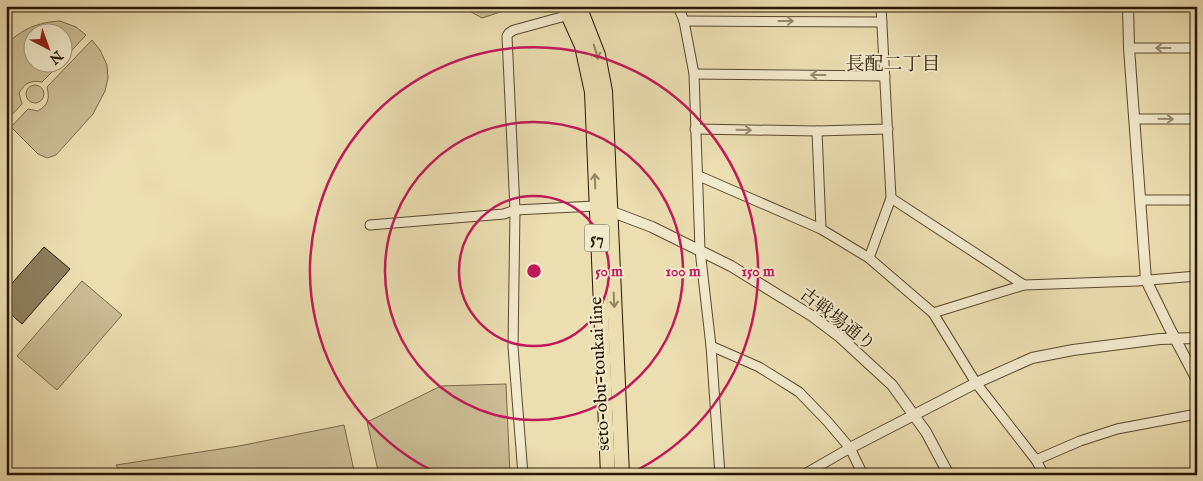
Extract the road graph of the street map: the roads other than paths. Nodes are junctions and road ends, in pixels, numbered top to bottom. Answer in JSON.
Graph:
{"nodes":[{"id":1,"x":678,"y":6,"type":"edge"},
{"id":2,"x":881,"y":6,"type":"edge"},
{"id":3,"x":1128,"y":6,"type":"edge"},
{"id":4,"x":575,"y":9,"type":"edge"},
{"id":5,"x":684,"y":21,"type":"junction"},
{"id":6,"x":882,"y":22,"type":"junction"},
{"id":7,"x":1129,"y":48,"type":"junction"},
{"id":8,"x":1197,"y":48,"type":"edge"},
{"id":9,"x":694,"y":74,"type":"junction"},
{"id":10,"x":885,"y":76,"type":"junction"},
{"id":11,"x":1135,"y":119,"type":"junction"},
{"id":12,"x":1197,"y":120,"type":"edge"},
{"id":13,"x":695,"y":129,"type":"junction"},
{"id":14,"x":888,"y":129,"type":"junction"},
{"id":15,"x":817,"y":131,"type":"junction"},
{"id":16,"x":699,"y":176,"type":"junction"},
{"id":17,"x":891,"y":198,"type":"junction"},
{"id":18,"x":1140,"y":200,"type":"junction"},
{"id":19,"x":1197,"y":200,"type":"edge"},
{"id":20,"x":595,"y":206,"type":"junction"},
{"id":21,"x":515,"y":210,"type":"junction"},
{"id":22,"x":610,"y":211,"type":"junction"},
{"id":23,"x":370,"y":226,"type":"dead end"},
{"id":24,"x":821,"y":228,"type":"junction"},
{"id":25,"x":700,"y":250,"type":"junction"},
{"id":26,"x":869,"y":258,"type":"junction"},
{"id":27,"x":1197,"y":276,"type":"edge"},
{"id":28,"x":1146,"y":280,"type":"junction"},
{"id":29,"x":1024,"y":285,"type":"junction"},
{"id":30,"x":933,"y":313,"type":"junction"},
{"id":31,"x":1197,"y":338,"type":"edge"},
{"id":32,"x":1176,"y":339,"type":"junction"},
{"id":33,"x":711,"y":346,"type":"junction"},
{"id":34,"x":1197,"y":380,"type":"edge"},
{"id":35,"x":976,"y":383,"type":"junction"},
{"id":36,"x":914,"y":414,"type":"junction"},
{"id":37,"x":1197,"y":414,"type":"edge"},
{"id":38,"x":850,"y":448,"type":"junction"},
{"id":39,"x":1036,"y":460,"type":"junction"},
{"id":40,"x":522,"y":475,"type":"edge"},
{"id":41,"x":608,"y":475,"type":"edge"},
{"id":42,"x":622,"y":475,"type":"edge"},
{"id":43,"x":720,"y":475,"type":"edge"},
{"id":44,"x":803,"y":475,"type":"edge"},
{"id":45,"x":863,"y":475,"type":"edge"},
{"id":46,"x":949,"y":475,"type":"edge"},
{"id":47,"x":1044,"y":475,"type":"edge"}],
"edges":[{"from":1,"to":5,"type":"street"},
{"from":2,"to":6,"type":"street"},
{"from":3,"to":7,"type":"street"},
{"from":20,"to":4,"type":"main road","number":"57","one_way":true},
{"from":4,"to":21,"type":"street"},
{"from":4,"to":22,"type":"main road","name":"seto-obu-toukai line","number":"57","one_way":true},
{"from":5,"to":6,"type":"street","one_way":true},
{"from":5,"to":9,"type":"street"},
{"from":6,"to":10,"type":"street"},
{"from":8,"to":7,"type":"street","one_way":true},
{"from":7,"to":11,"type":"street"},
{"from":10,"to":9,"type":"street","one_way":true},
{"from":9,"to":13,"type":"street"},
{"from":10,"to":14,"type":"street"},
{"from":11,"to":12,"type":"street","one_way":true},
{"from":11,"to":18,"type":"street"},
{"from":13,"to":15,"type":"street","one_way":true},
{"from":13,"to":16,"type":"street"},
{"from":14,"to":15,"type":"street"},
{"from":14,"to":17,"type":"street"},
{"from":15,"to":24,"type":"street"},
{"from":16,"to":24,"type":"street"},
{"from":16,"to":25,"type":"street"},
{"from":17,"to":26,"type":"street"},
{"from":17,"to":29,"type":"street"},
{"from":18,"to":19,"type":"street"},
{"from":18,"to":28,"type":"street"},
{"from":20,"to":21,"type":"street"},
{"from":20,"to":22,"type":"street"},
{"from":20,"to":41,"type":"main road","number":"57"},
{"from":21,"to":23,"type":"street"},
{"from":21,"to":40,"type":"street"},
{"from":22,"to":25,"type":"street","name":"古戦場通り"},
{"from":22,"to":42,"type":"main road","name":"seto-obu-toukai line","number":"57","one_way":true},
{"from":24,"to":26,"type":"street"},
{"from":25,"to":33,"type":"street"},
{"from":25,"to":36,"type":"street","name":"古戦場通り"},
{"from":26,"to":30,"type":"street"},
{"from":27,"to":28,"type":"street"},
{"from":28,"to":29,"type":"street"},
{"from":28,"to":32,"type":"street"},
{"from":29,"to":30,"type":"street"},
{"from":30,"to":35,"type":"street"},
{"from":31,"to":32,"type":"street"},
{"from":32,"to":34,"type":"street"},
{"from":32,"to":35,"type":"street"},
{"from":33,"to":38,"type":"street"},
{"from":33,"to":43,"type":"street"},
{"from":35,"to":36,"type":"street"},
{"from":35,"to":39,"type":"street"},
{"from":36,"to":38,"type":"street"},
{"from":36,"to":46,"type":"street","name":"古戦場通り"},
{"from":37,"to":39,"type":"street"},
{"from":38,"to":44,"type":"street"},
{"from":38,"to":45,"type":"street"},
{"from":39,"to":47,"type":"street"}]}
